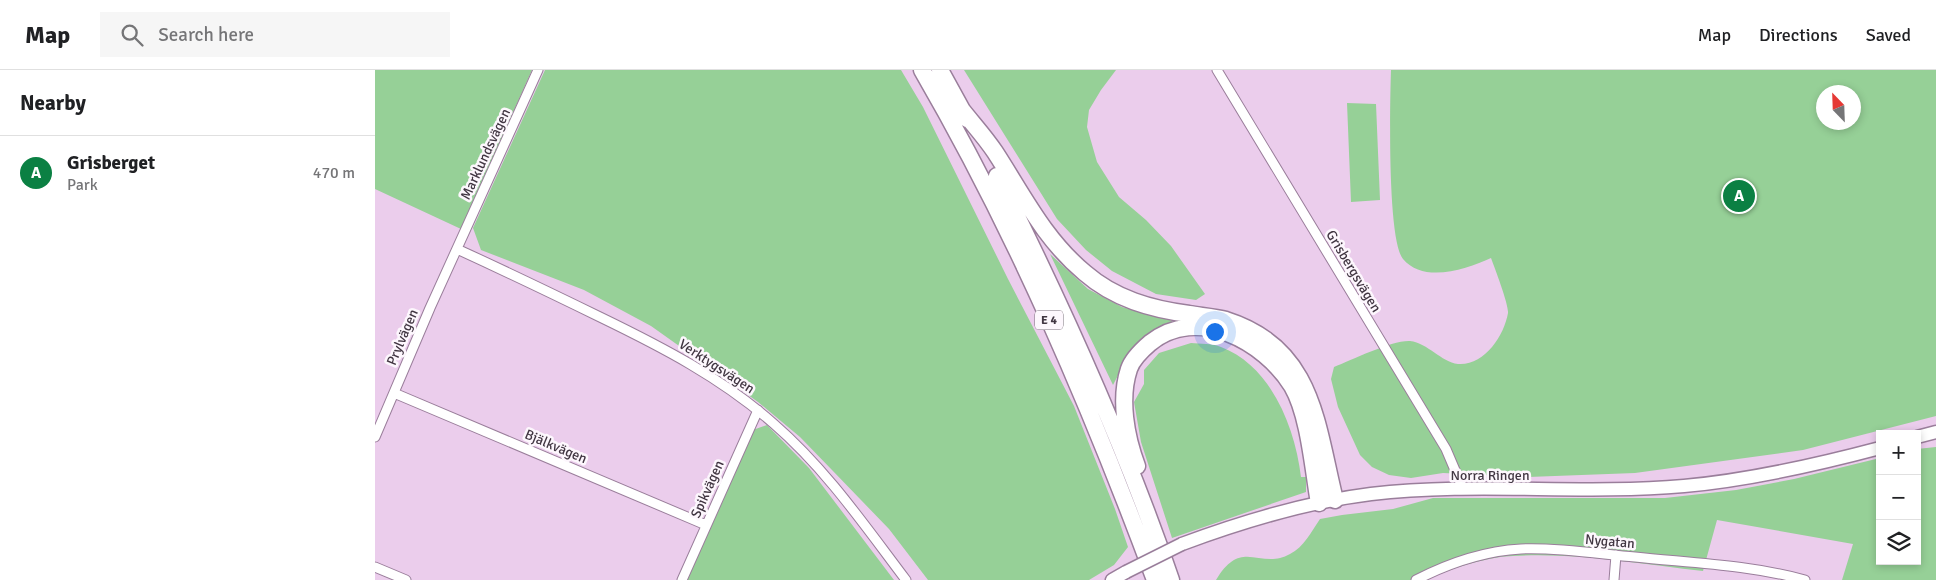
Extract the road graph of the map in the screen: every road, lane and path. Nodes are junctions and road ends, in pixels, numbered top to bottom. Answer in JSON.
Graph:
{"nodes":[{"id":1,"x":538,"y":70,"type":"edge"},
{"id":2,"x":922,"y":70,"type":"edge"},
{"id":3,"x":941,"y":70,"type":"edge"},
{"id":4,"x":1217,"y":70,"type":"edge"},
{"id":5,"x":962,"y":110,"type":"junction"},
{"id":6,"x":457,"y":248,"type":"junction"},
{"id":7,"x":394,"y":392,"type":"junction"},
{"id":8,"x":757,"y":410,"type":"junction"},
{"id":9,"x":1936,"y":432,"type":"edge"},
{"id":10,"x":1921,"y":436,"type":"edge"},
{"id":11,"x":375,"y":437,"type":"edge"},
{"id":12,"x":1876,"y":449,"type":"edge"},
{"id":13,"x":1463,"y":489,"type":"junction"},
{"id":14,"x":1335,"y":500,"type":"junction"},
{"id":15,"x":1319,"y":503,"type":"junction"},
{"id":16,"x":706,"y":526,"type":"junction"},
{"id":17,"x":1153,"y":528,"type":"junction"},
{"id":18,"x":1616,"y":555,"type":"junction"},
{"id":19,"x":375,"y":567,"type":"edge"},
{"id":20,"x":405,"y":580,"type":"edge"},
{"id":21,"x":682,"y":580,"type":"edge"},
{"id":22,"x":906,"y":580,"type":"edge"},
{"id":23,"x":1112,"y":580,"type":"edge"},
{"id":24,"x":1155,"y":580,"type":"edge"},
{"id":25,"x":1171,"y":580,"type":"edge"},
{"id":26,"x":1416,"y":580,"type":"edge"},
{"id":27,"x":1613,"y":580,"type":"edge"},
{"id":28,"x":1805,"y":580,"type":"edge"}],
"edges":[{"from":1,"to":6,"type":"street","name":"Marklundsvägen"},
{"from":2,"to":24,"type":"highway","number":"E 4"},
{"from":3,"to":5,"type":"highway","number":"E 4"},
{"from":4,"to":13,"type":"street","name":"Grisbergsvägen"},
{"from":5,"to":14,"type":"highway","number":"E 4"},
{"from":5,"to":17,"type":"highway","number":"E 4"},
{"from":6,"to":7,"type":"street","name":"Prylvägen"},
{"from":6,"to":8,"type":"street","name":"Verktygsvägen"},
{"from":7,"to":11,"type":"street","name":"Prylvägen"},
{"from":7,"to":16,"type":"street","name":"Bjälkvägen"},
{"from":8,"to":16,"type":"street","name":"Spikvägen"},
{"from":8,"to":22,"type":"street","name":"Verktygsvägen"},
{"from":9,"to":10,"type":"main road"},
{"from":12,"to":13,"type":"main road","name":"Norra Ringen"},
{"from":13,"to":14,"type":"main road","name":"Norra Ringen"},
{"from":14,"to":15,"type":"main road","name":"Norra Ringen"},
{"from":15,"to":17,"type":"highway","number":"E 4"},
{"from":15,"to":23,"type":"main road","name":"Norra Ringen","bridge":true},
{"from":16,"to":21,"type":"street","name":"Spikvägen"},
{"from":17,"to":25,"type":"highway","number":"E 4"},
{"from":18,"to":26,"type":"street","name":"Nygatan"},
{"from":18,"to":27,"type":"street"},
{"from":18,"to":28,"type":"street","name":"Nygatan"},
{"from":19,"to":20,"type":"street"}]}
